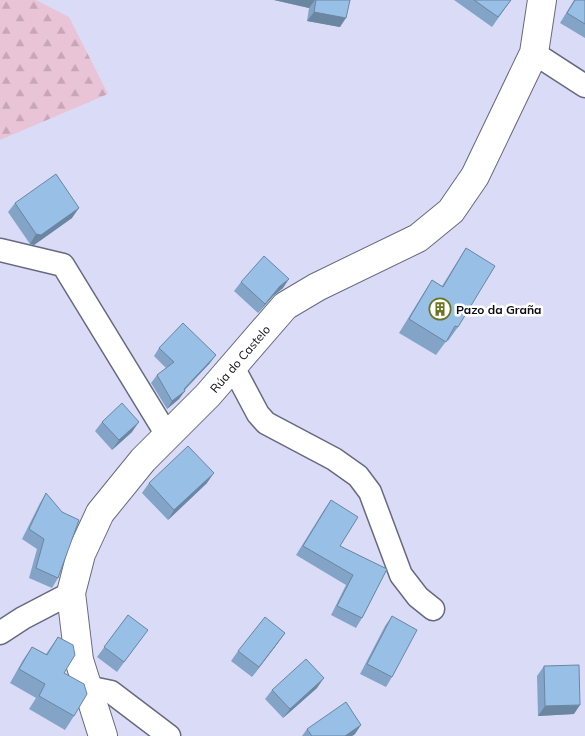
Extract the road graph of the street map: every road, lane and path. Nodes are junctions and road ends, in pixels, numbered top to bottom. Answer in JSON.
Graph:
{"nodes":[{"id":1,"x":542,"y":0,"type":"edge"},
{"id":2,"x":534,"y":53,"type":"junction"},
{"id":3,"x":585,"y":86,"type":"edge"},
{"id":4,"x":0,"y":250,"type":"edge"},
{"id":5,"x":233,"y":366,"type":"junction"},
{"id":6,"x":167,"y":435,"type":"junction"},
{"id":7,"x":71,"y":593,"type":"junction"},
{"id":8,"x":433,"y":609,"type":"dead end"},
{"id":9,"x":0,"y":633,"type":"edge"},
{"id":10,"x":88,"y":687,"type":"junction"},
{"id":11,"x":103,"y":736,"type":"edge"},
{"id":12,"x":169,"y":736,"type":"edge"}],
"edges":[{"from":1,"to":2,"type":"street","name":"Rúa do Castelo"},
{"from":2,"to":3,"type":"street"},
{"from":2,"to":5,"type":"street","name":"Rúa do Castelo"},
{"from":4,"to":6,"type":"street"},
{"from":5,"to":6,"type":"street","name":"Rúa do Castelo"},
{"from":5,"to":8,"type":"street"},
{"from":6,"to":7,"type":"street","name":"Rúa do Castelo"},
{"from":7,"to":9,"type":"street"},
{"from":7,"to":10,"type":"street","name":"Rúa do Castelo"},
{"from":10,"to":11,"type":"street","name":"Rúa do Castelo"},
{"from":10,"to":12,"type":"street"}]}
